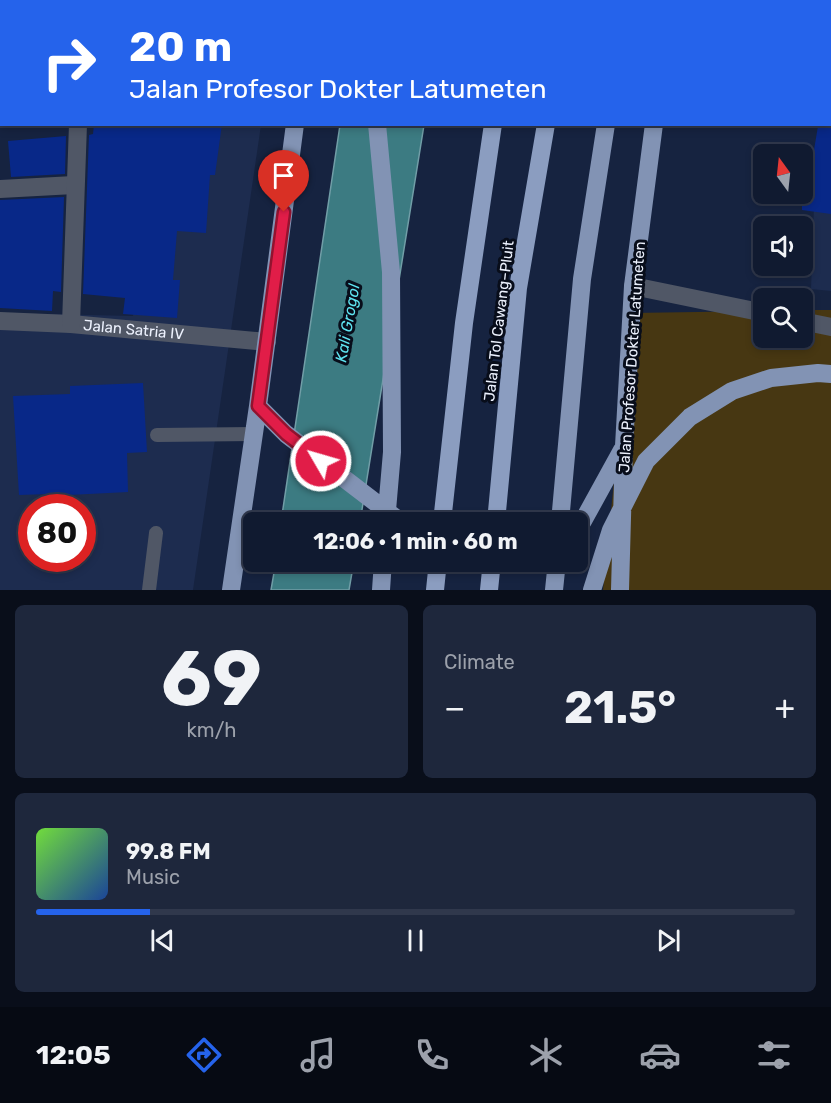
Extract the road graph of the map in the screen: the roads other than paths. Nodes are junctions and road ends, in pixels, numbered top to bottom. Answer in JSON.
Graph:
{"nodes":[{"id":1,"x":78,"y":126,"type":"edge"},
{"id":2,"x":295,"y":126,"type":"edge"},
{"id":3,"x":377,"y":126,"type":"edge"},
{"id":4,"x":493,"y":126,"type":"edge"},
{"id":5,"x":546,"y":126,"type":"edge"},
{"id":6,"x":606,"y":126,"type":"edge"},
{"id":7,"x":654,"y":126,"type":"edge"},
{"id":8,"x":74,"y":185,"type":"junction"},
{"id":9,"x":0,"y":189,"type":"edge"},
{"id":10,"x":633,"y":286,"type":"junction"},
{"id":11,"x":753,"y":311,"type":"edge"},
{"id":12,"x":0,"y":321,"type":"edge"},
{"id":13,"x":813,"y":323,"type":"edge"},
{"id":14,"x":71,"y":324,"type":"junction"},
{"id":15,"x":831,"y":327,"type":"edge"},
{"id":16,"x":267,"y":342,"type":"junction"},
{"id":17,"x":831,"y":374,"type":"edge"},
{"id":18,"x":258,"y":406,"type":"junction"},
{"id":19,"x":254,"y":434,"type":"junction"},
{"id":20,"x":157,"y":435,"type":"dead end"},
{"id":21,"x":624,"y":446,"type":"junction"},
{"id":22,"x":387,"y":512,"type":"edge"},
{"id":23,"x":387,"y":512,"type":"edge"},
{"id":24,"x":443,"y":512,"type":"edge"},
{"id":25,"x":497,"y":512,"type":"edge"},
{"id":26,"x":561,"y":512,"type":"edge"},
{"id":27,"x":588,"y":512,"type":"edge"},
{"id":28,"x":156,"y":533,"type":"dead end"},
{"id":29,"x":382,"y":572,"type":"edge"},
{"id":30,"x":437,"y":572,"type":"edge"},
{"id":31,"x":491,"y":572,"type":"edge"},
{"id":32,"x":556,"y":572,"type":"edge"},
{"id":33,"x":149,"y":590,"type":"edge"},
{"id":34,"x":231,"y":590,"type":"edge"},
{"id":35,"x":381,"y":590,"type":"edge"},
{"id":36,"x":435,"y":590,"type":"edge"},
{"id":37,"x":489,"y":590,"type":"edge"},
{"id":38,"x":554,"y":590,"type":"edge"},
{"id":39,"x":592,"y":590,"type":"edge"},
{"id":40,"x":620,"y":590,"type":"edge"}],
"edges":[{"from":1,"to":8,"type":"street"},
{"from":2,"to":16,"type":"highway"},
{"from":3,"to":22,"type":"highway"},
{"from":4,"to":24,"type":"highway"},
{"from":5,"to":25,"type":"highway","name":"Jalan Tol Cawang–Pluit"},
{"from":6,"to":26,"type":"highway"},
{"from":7,"to":10,"type":"highway","name":"Jalan Profesor Dokter Latumeten"},
{"from":8,"to":9,"type":"street"},
{"from":8,"to":14,"type":"street"},
{"from":10,"to":11,"type":"street"},
{"from":10,"to":21,"type":"highway","name":"Jalan Profesor Dokter Latumeten"},
{"from":12,"to":14,"type":"street","name":"Jalan Satria IV"},
{"from":13,"to":15,"type":"street"},
{"from":14,"to":16,"type":"street","name":"Jalan Satria IV"},
{"from":16,"to":18,"type":"highway"},
{"from":17,"to":39,"type":"highway"},
{"from":18,"to":19,"type":"highway"},
{"from":18,"to":23,"type":"highway"},
{"from":19,"to":20,"type":"lane"},
{"from":19,"to":34,"type":"highway"},
{"from":21,"to":27,"type":"highway"},
{"from":21,"to":40,"type":"highway","name":"Jalan Profesor Dokter Latumeten"},
{"from":28,"to":33,"type":"lane"},
{"from":29,"to":35,"type":"highway"},
{"from":30,"to":36,"type":"highway"},
{"from":31,"to":37,"type":"highway"},
{"from":32,"to":38,"type":"highway"}]}
